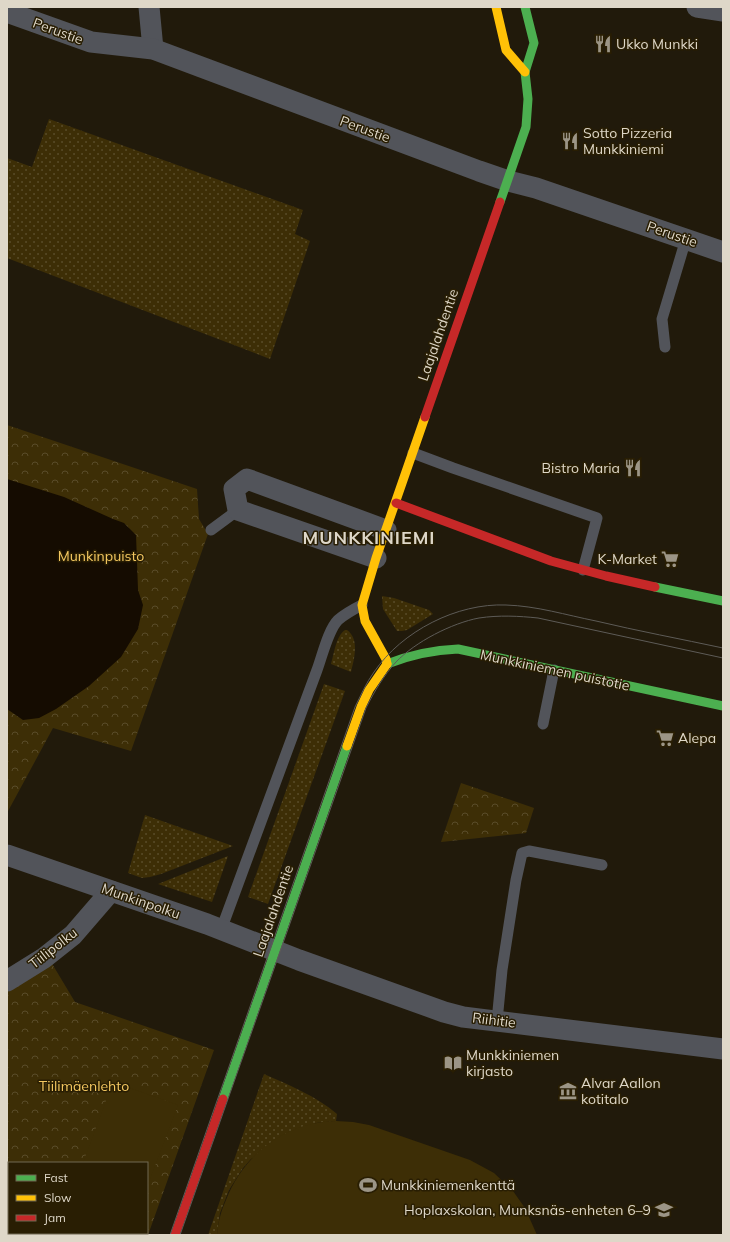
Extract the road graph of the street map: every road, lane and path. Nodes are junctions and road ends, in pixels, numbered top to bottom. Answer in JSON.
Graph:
{"nodes":[{"id":1,"x":149,"y":7,"type":"edge"},
{"id":2,"x":496,"y":7,"type":"edge"},
{"id":3,"x":525,"y":7,"type":"edge"},
{"id":4,"x":697,"y":7,"type":"edge"},
{"id":5,"x":723,"y":10,"type":"edge"},
{"id":6,"x":7,"y":12,"type":"edge"},
{"id":7,"x":153,"y":49,"type":"junction"},
{"id":8,"x":525,"y":72,"type":"junction"},
{"id":9,"x":508,"y":181,"type":"junction"},
{"id":10,"x":686,"y":239,"type":"junction"},
{"id":11,"x":723,"y":252,"type":"edge"},
{"id":12,"x":665,"y":347,"type":"dead end"},
{"id":13,"x":413,"y":453,"type":"junction"},
{"id":14,"x":396,"y":503,"type":"junction"},
{"id":15,"x":238,"y":510,"type":"junction"},
{"id":16,"x":211,"y":530,"type":"dead end"},
{"id":17,"x":386,"y":530,"type":"junction"},
{"id":18,"x":376,"y":558,"type":"junction"},
{"id":19,"x":583,"y":570,"type":"junction"},
{"id":20,"x":723,"y":601,"type":"edge"},
{"id":21,"x":362,"y":605,"type":"junction"},
{"id":22,"x":387,"y":664,"type":"junction"},
{"id":23,"x":554,"y":670,"type":"junction"},
{"id":24,"x":723,"y":706,"type":"edge"},
{"id":25,"x":543,"y":724,"type":"dead end"},
{"id":26,"x":7,"y":855,"type":"edge"},
{"id":27,"x":602,"y":865,"type":"dead end"},
{"id":28,"x":111,"y":891,"type":"junction"},
{"id":29,"x":221,"y":930,"type":"junction"},
{"id":30,"x":274,"y":950,"type":"junction"},
{"id":31,"x":7,"y":981,"type":"edge"},
{"id":32,"x":497,"y":1021,"type":"junction"},
{"id":33,"x":723,"y":1049,"type":"edge"},
{"id":34,"x":175,"y":1235,"type":"edge"}],
"edges":[{"from":1,"to":7,"type":"street"},
{"from":2,"to":8,"type":"street"},
{"from":3,"to":8,"type":"street","name":"Laajalahdentie"},
{"from":4,"to":5,"type":"street"},
{"from":6,"to":7,"type":"street","name":"Perustie"},
{"from":7,"to":9,"type":"street","name":"Perustie"},
{"from":8,"to":9,"type":"street","name":"Laajalahdentie"},
{"from":9,"to":10,"type":"street","name":"Perustie"},
{"from":9,"to":13,"type":"street","name":"Laajalahdentie"},
{"from":10,"to":11,"type":"street","name":"Perustie"},
{"from":10,"to":12,"type":"lane"},
{"from":13,"to":14,"type":"street","name":"Laajalahdentie"},
{"from":13,"to":19,"type":"lane"},
{"from":14,"to":17,"type":"street","name":"Laajalahdentie"},
{"from":14,"to":19,"type":"street"},
{"from":15,"to":16,"type":"lane"},
{"from":15,"to":17,"type":"street"},
{"from":15,"to":18,"type":"street"},
{"from":17,"to":18,"type":"street","name":"Laajalahdentie"},
{"from":18,"to":21,"type":"street","name":"Laajalahdentie"},
{"from":19,"to":20,"type":"street"},
{"from":21,"to":22,"type":"street"},
{"from":21,"to":29,"type":"lane"},
{"from":22,"to":23,"type":"street","name":"Munkkiniemen puistotie"},
{"from":22,"to":30,"type":"street","name":"Laajalahdentie"},
{"from":23,"to":24,"type":"street","name":"Munkkiniemen puistotie"},
{"from":23,"to":25,"type":"lane"},
{"from":26,"to":28,"type":"street","name":"Munkinpolku"},
{"from":27,"to":32,"type":"lane"},
{"from":28,"to":29,"type":"street","name":"Munkinpolku"},
{"from":28,"to":31,"type":"street","name":"Tiilipolku"},
{"from":29,"to":30,"type":"street","name":"Munkinpolku"},
{"from":30,"to":32,"type":"street","name":"Riihitie"},
{"from":30,"to":34,"type":"street","name":"Laajalahdentie"},
{"from":32,"to":33,"type":"street","name":"Riihitie"}]}
